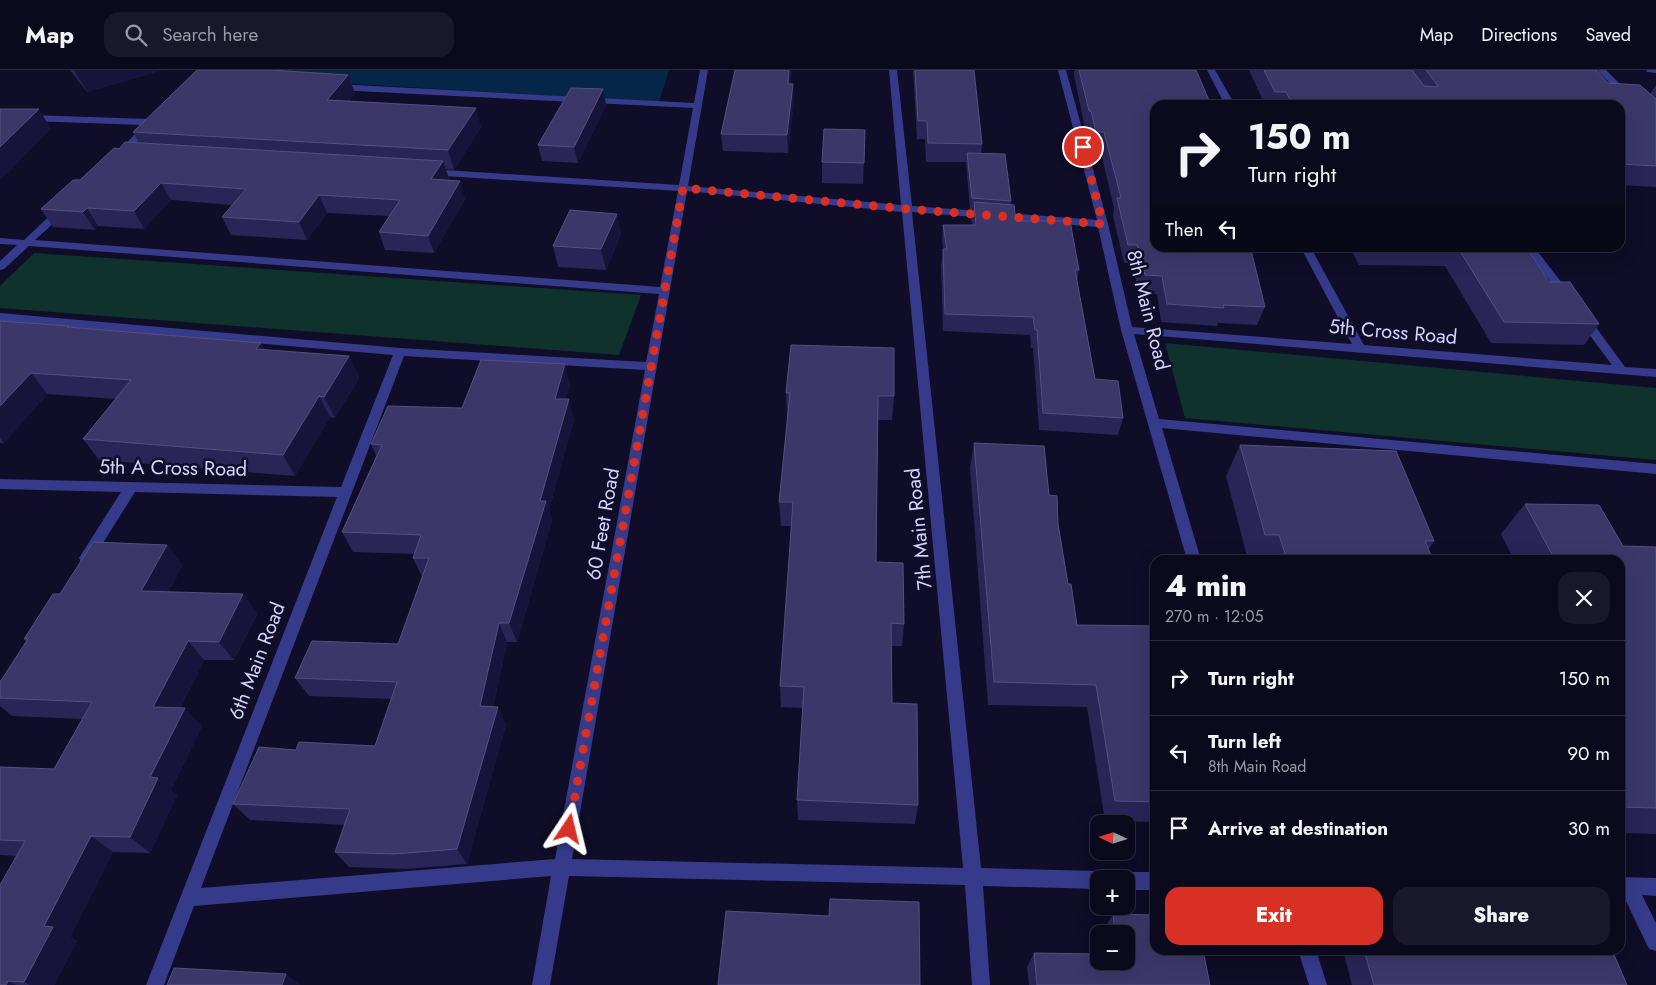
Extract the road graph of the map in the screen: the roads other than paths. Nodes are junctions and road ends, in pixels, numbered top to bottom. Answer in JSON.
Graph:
{"nodes":[{"id":1,"x":704,"y":70,"type":"edge"},
{"id":2,"x":893,"y":70,"type":"edge"},
{"id":3,"x":1062,"y":70,"type":"edge"},
{"id":4,"x":1211,"y":70,"type":"edge"},
{"id":5,"x":1601,"y":70,"type":"edge"},
{"id":6,"x":1650,"y":70,"type":"edge"},
{"id":7,"x":1656,"y":70,"type":"edge"},
{"id":8,"x":328,"y":86,"type":"edge"},
{"id":9,"x":1227,"y":100,"type":"edge"},
{"id":10,"x":1635,"y":104,"type":"edge"},
{"id":11,"x":698,"y":106,"type":"junction"},
{"id":12,"x":0,"y":117,"type":"edge"},
{"id":13,"x":110,"y":166,"type":"edge"},
{"id":14,"x":418,"y":172,"type":"edge"},
{"id":15,"x":683,"y":188,"type":"junction"},
{"id":16,"x":70,"y":203,"type":"edge"},
{"id":17,"x":907,"y":209,"type":"junction"},
{"id":18,"x":1103,"y":224,"type":"junction"},
{"id":19,"x":0,"y":242,"type":"edge"},
{"id":20,"x":25,"y":244,"type":"junction"},
{"id":21,"x":1308,"y":252,"type":"edge"},
{"id":22,"x":1533,"y":252,"type":"edge"},
{"id":23,"x":0,"y":267,"type":"edge"},
{"id":24,"x":664,"y":291,"type":"junction"},
{"id":25,"x":0,"y":317,"type":"edge"},
{"id":26,"x":1127,"y":330,"type":"junction"},
{"id":27,"x":1360,"y":348,"type":"junction"},
{"id":28,"x":400,"y":352,"type":"junction"},
{"id":29,"x":651,"y":366,"type":"junction"},
{"id":30,"x":1621,"y":369,"type":"junction"},
{"id":31,"x":1656,"y":373,"type":"edge"},
{"id":32,"x":1154,"y":423,"type":"junction"},
{"id":33,"x":1656,"y":469,"type":"edge"},
{"id":34,"x":0,"y":484,"type":"edge"},
{"id":35,"x":131,"y":487,"type":"junction"},
{"id":36,"x":345,"y":492,"type":"junction"},
{"id":37,"x":1193,"y":555,"type":"edge"},
{"id":38,"x":78,"y":570,"type":"edge"},
{"id":39,"x":562,"y":867,"type":"junction"},
{"id":40,"x":973,"y":876,"type":"junction"},
{"id":41,"x":1090,"y":880,"type":"edge"},
{"id":42,"x":1135,"y":881,"type":"edge"},
{"id":43,"x":1150,"y":881,"type":"edge"},
{"id":44,"x":1625,"y":886,"type":"edge"},
{"id":45,"x":1656,"y":887,"type":"edge"},
{"id":46,"x":1625,"y":888,"type":"edge"},
{"id":47,"x":189,"y":898,"type":"junction"},
{"id":48,"x":1656,"y":942,"type":"edge"},
{"id":49,"x":1309,"y":955,"type":"edge"},
{"id":50,"x":156,"y":985,"type":"edge"},
{"id":51,"x":541,"y":985,"type":"edge"},
{"id":52,"x":981,"y":985,"type":"edge"},
{"id":53,"x":1318,"y":985,"type":"edge"}],
"edges":[{"from":1,"to":11,"type":"street","name":"60 Feet Road"},
{"from":2,"to":17,"type":"street","name":"7th Main Road"},
{"from":3,"to":18,"type":"street","name":"8th Main Road"},
{"from":4,"to":9,"type":"street"},
{"from":5,"to":10,"type":"street"},
{"from":6,"to":7,"type":"street"},
{"from":8,"to":11,"type":"street"},
{"from":11,"to":15,"type":"street","name":"60 Feet Road"},
{"from":12,"to":13,"type":"street"},
{"from":14,"to":15,"type":"street"},
{"from":15,"to":17,"type":"street"},
{"from":15,"to":24,"type":"street","name":"60 Feet Road"},
{"from":16,"to":20,"type":"street"},
{"from":17,"to":18,"type":"street"},
{"from":17,"to":40,"type":"street","name":"7th Main Road"},
{"from":18,"to":26,"type":"street","name":"8th Main Road"},
{"from":19,"to":20,"type":"street"},
{"from":20,"to":23,"type":"street"},
{"from":20,"to":24,"type":"street"},
{"from":21,"to":27,"type":"street"},
{"from":22,"to":30,"type":"street"},
{"from":24,"to":29,"type":"street","name":"60 Feet Road"},
{"from":25,"to":28,"type":"street"},
{"from":26,"to":27,"type":"street","name":"5th Cross Road"},
{"from":26,"to":32,"type":"street","name":"8th Main Road"},
{"from":27,"to":30,"type":"street","name":"5th Cross Road"},
{"from":28,"to":29,"type":"street"},
{"from":28,"to":36,"type":"street","name":"6th Main Road"},
{"from":29,"to":39,"type":"street","name":"60 Feet Road"},
{"from":30,"to":31,"type":"street","name":"5th Cross Road"},
{"from":32,"to":33,"type":"street"},
{"from":32,"to":37,"type":"street","name":"8th Main Road"},
{"from":34,"to":35,"type":"street","name":"5th A Cross Road"},
{"from":35,"to":36,"type":"street","name":"5th A Cross Road"},
{"from":35,"to":38,"type":"street"},
{"from":36,"to":47,"type":"street","name":"6th Main Road"},
{"from":39,"to":40,"type":"street"},
{"from":39,"to":47,"type":"street"},
{"from":39,"to":51,"type":"street","name":"60 Feet Road"},
{"from":40,"to":41,"type":"street"},
{"from":40,"to":52,"type":"street","name":"7th Main Road"},
{"from":42,"to":43,"type":"street"},
{"from":44,"to":45,"type":"street"},
{"from":46,"to":48,"type":"street"},
{"from":47,"to":50,"type":"street","name":"6th Main Road"},
{"from":49,"to":53,"type":"street"}]}
